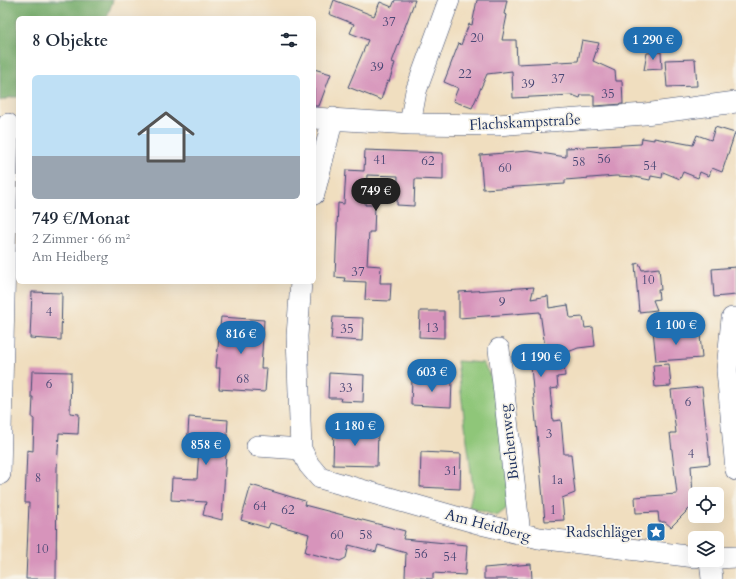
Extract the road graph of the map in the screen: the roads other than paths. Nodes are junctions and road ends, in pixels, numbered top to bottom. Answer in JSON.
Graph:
{"nodes":[{"id":1,"x":449,"y":0,"type":"edge"},
{"id":2,"x":736,"y":102,"type":"edge"},
{"id":3,"x":324,"y":118,"type":"edge"},
{"id":4,"x":9,"y":124,"type":"edge"},
{"id":5,"x":410,"y":124,"type":"junction"},
{"id":6,"x":316,"y":179,"type":"edge"},
{"id":7,"x":301,"y":284,"type":"edge"},
{"id":8,"x":736,"y":318,"type":"edge"},
{"id":9,"x":499,"y":349,"type":"dead end"},
{"id":10,"x":258,"y":446,"type":"dead end"},
{"id":11,"x":301,"y":449,"type":"junction"},
{"id":12,"x":736,"y":470,"type":"edge"},
{"id":13,"x":0,"y":474,"type":"edge"},
{"id":14,"x":520,"y":534,"type":"junction"},
{"id":15,"x":688,"y":556,"type":"edge"},
{"id":16,"x":736,"y":557,"type":"edge"},
{"id":17,"x":724,"y":558,"type":"edge"},
{"id":18,"x":711,"y":567,"type":"edge"},
{"id":19,"x":712,"y":579,"type":"edge"}],
"edges":[{"from":1,"to":5,"type":"street"},
{"from":2,"to":5,"type":"street","name":"Flachskampstraße"},
{"from":3,"to":5,"type":"street","name":"Flachskampstraße"},
{"from":3,"to":6,"type":"street"},
{"from":4,"to":13,"type":"street"},
{"from":7,"to":11,"type":"street","name":"Am Heidberg"},
{"from":8,"to":12,"type":"street"},
{"from":9,"to":14,"type":"street","name":"Buchenweg"},
{"from":10,"to":11,"type":"street"},
{"from":11,"to":14,"type":"street","name":"Am Heidberg"},
{"from":14,"to":15,"type":"street","name":"Am Heidberg"},
{"from":16,"to":17,"type":"street"},
{"from":18,"to":19,"type":"street"}]}
